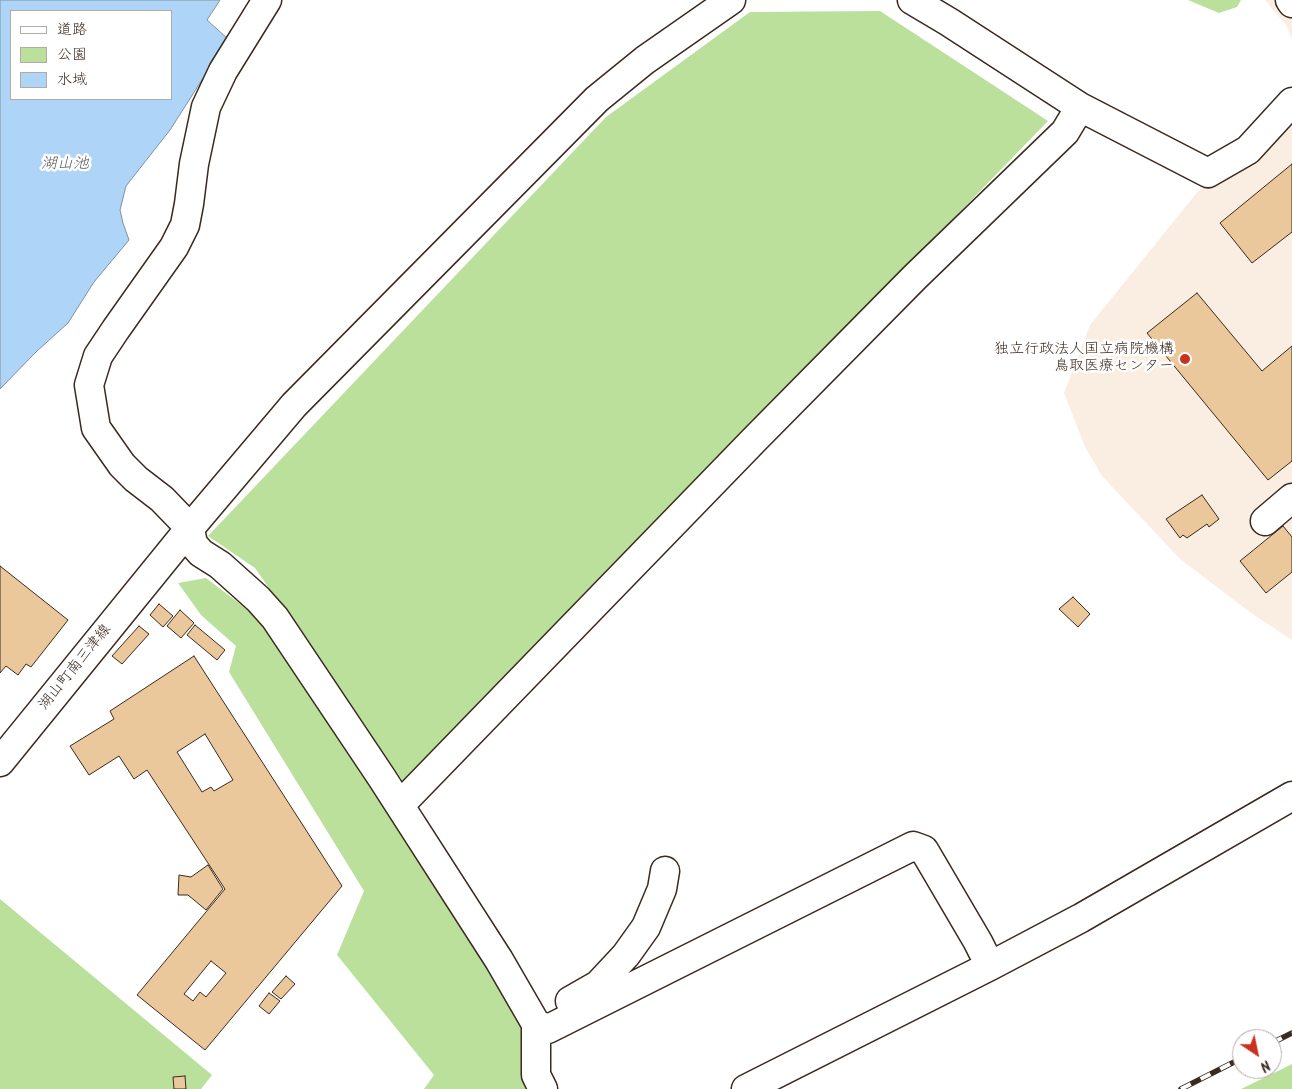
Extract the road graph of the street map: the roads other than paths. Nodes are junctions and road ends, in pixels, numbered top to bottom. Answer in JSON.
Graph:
{"nodes":[{"id":1,"x":268,"y":0,"type":"edge"},
{"id":2,"x":731,"y":0,"type":"edge"},
{"id":3,"x":912,"y":0,"type":"edge"},
{"id":4,"x":1292,"y":102,"type":"edge"},
{"id":5,"x":1080,"y":107,"type":"junction"},
{"id":6,"x":1292,"y":498,"type":"edge"},
{"id":7,"x":1265,"y":521,"type":"dead end"},
{"id":8,"x":190,"y":528,"type":"junction"},
{"id":9,"x":0,"y":762,"type":"edge"},
{"id":10,"x":1292,"y":796,"type":"edge"},
{"id":11,"x":400,"y":805,"type":"junction"},
{"id":12,"x":665,"y":871,"type":"dead end"},
{"id":13,"x":990,"y":966,"type":"junction"},
{"id":14,"x":536,"y":1024,"type":"junction"},
{"id":15,"x":543,"y":1089,"type":"edge"},
{"id":16,"x":746,"y":1089,"type":"edge"}],
"edges":[{"from":1,"to":8,"type":"street"},
{"from":2,"to":8,"type":"street","name":"湖山町南三津線"},
{"from":3,"to":5,"type":"street"},
{"from":4,"to":5,"type":"street"},
{"from":5,"to":11,"type":"street"},
{"from":6,"to":7,"type":"street"},
{"from":8,"to":9,"type":"street","name":"湖山町南三津線"},
{"from":8,"to":11,"type":"street"},
{"from":10,"to":13,"type":"street"},
{"from":11,"to":14,"type":"street"},
{"from":12,"to":14,"type":"street"},
{"from":13,"to":14,"type":"street"},
{"from":13,"to":16,"type":"street"},
{"from":14,"to":15,"type":"street"}]}
